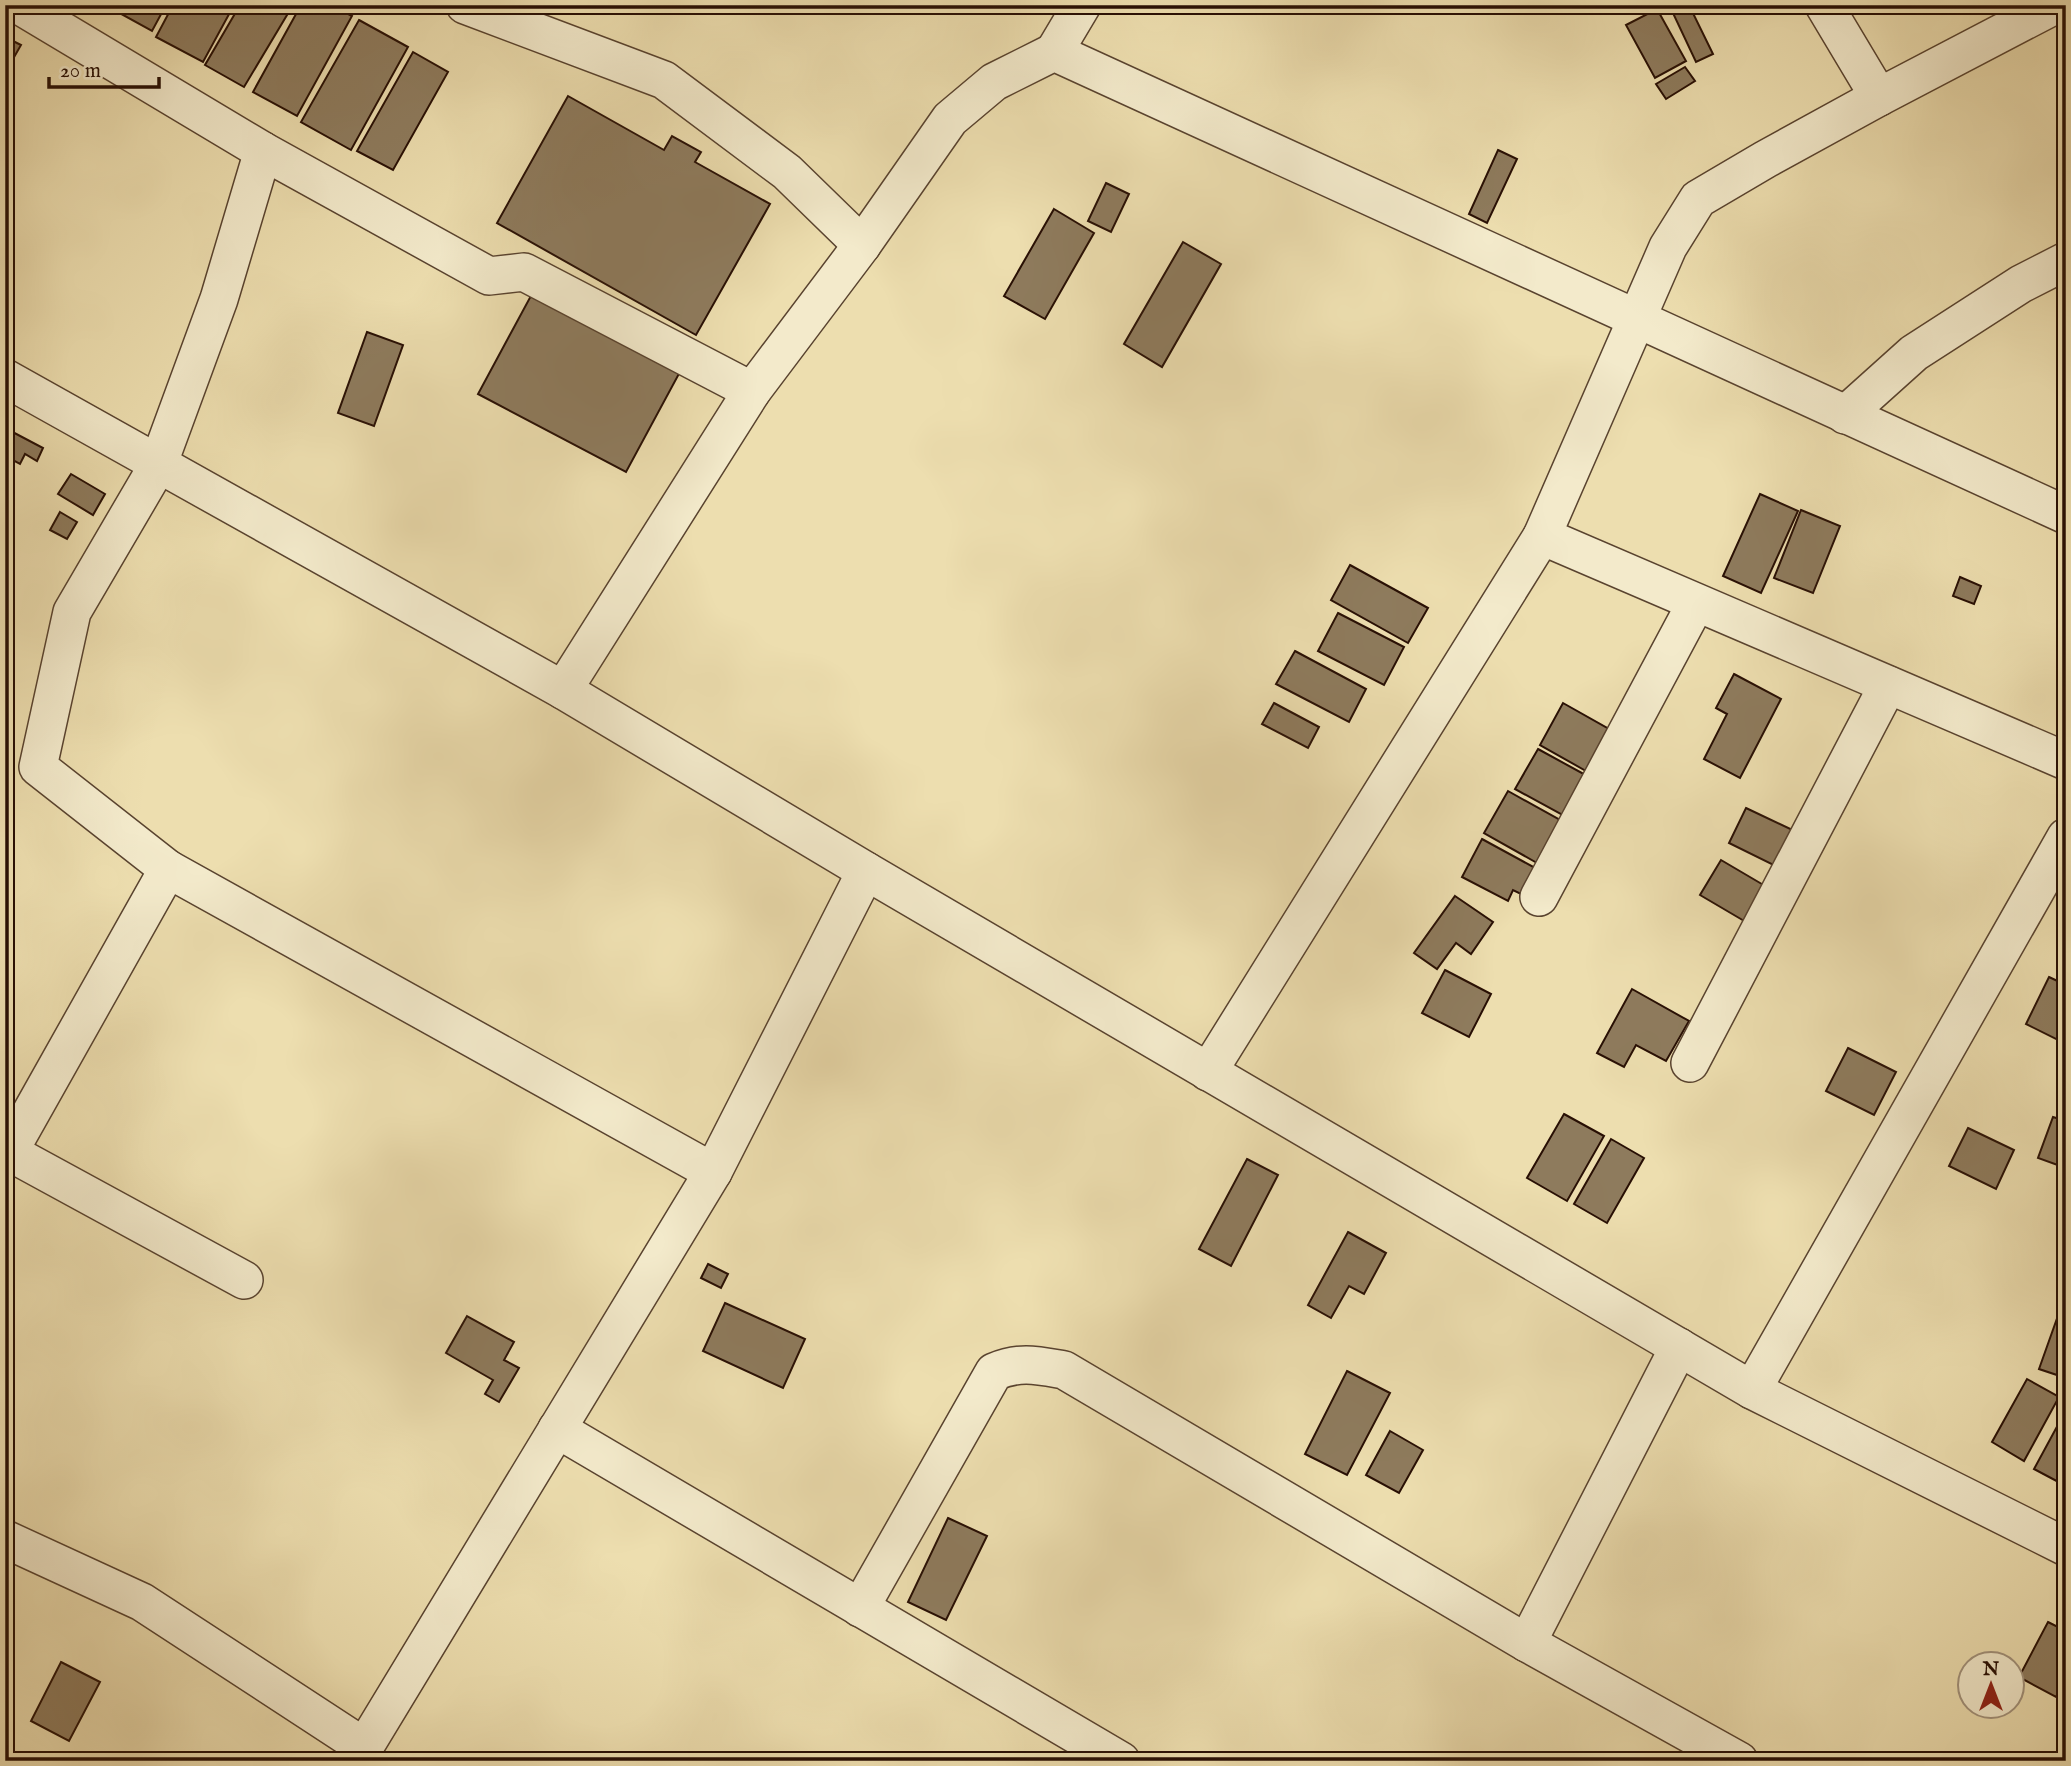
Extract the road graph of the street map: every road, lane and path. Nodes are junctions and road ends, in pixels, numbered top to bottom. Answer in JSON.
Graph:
{"nodes":[{"id":1,"x":19,"y":5,"type":"edge"},
{"id":2,"x":465,"y":5,"type":"edge"},
{"id":3,"x":1082,"y":5,"type":"edge"},
{"id":4,"x":1824,"y":5,"type":"edge"},
{"id":5,"x":2055,"y":5,"type":"edge"},
{"id":6,"x":1054,"y":52,"type":"junction"},
{"id":7,"x":1879,"y":97,"type":"junction"},
{"id":8,"x":263,"y":151,"type":"junction"},
{"id":9,"x":862,"y":245,"type":"junction"},
{"id":10,"x":2066,"y":261,"type":"edge"},
{"id":11,"x":1635,"y":320,"type":"junction"},
{"id":12,"x":5,"y":378,"type":"edge"},
{"id":13,"x":752,"y":391,"type":"junction"},
{"id":14,"x":1845,"y":415,"type":"junction"},
{"id":15,"x":158,"y":465,"type":"junction"},
{"id":16,"x":2066,"y":515,"type":"edge"},
{"id":17,"x":1542,"y":536,"type":"junction"},
{"id":18,"x":1696,"y":603,"type":"junction"},
{"id":19,"x":1888,"y":685,"type":"junction"},
{"id":20,"x":563,"y":690,"type":"junction"},
{"id":21,"x":2066,"y":761,"type":"edge"},
{"id":22,"x":2066,"y":837,"type":"edge"},
{"id":23,"x":168,"y":869,"type":"junction"},
{"id":24,"x":866,"y":871,"type":"junction"},
{"id":25,"x":1539,"y":897,"type":"dead end"},
{"id":26,"x":1690,"y":1063,"type":"dead end"},
{"id":27,"x":1208,"y":1072,"type":"junction"},
{"id":28,"x":7,"y":1155,"type":"edge"},
{"id":29,"x":713,"y":1172,"type":"junction"},
{"id":30,"x":244,"y":1280,"type":"dead end"},
{"id":31,"x":1679,"y":1347,"type":"junction"},
{"id":32,"x":1752,"y":1390,"type":"junction"},
{"id":33,"x":557,"y":1429,"type":"junction"},
{"id":34,"x":5,"y":1539,"type":"edge"},
{"id":35,"x":2066,"y":1547,"type":"edge"},
{"id":36,"x":860,"y":1608,"type":"junction"},
{"id":37,"x":1527,"y":1643,"type":"junction"},
{"id":38,"x":360,"y":1754,"type":"edge"},
{"id":39,"x":1100,"y":1755,"type":"edge"},
{"id":40,"x":1740,"y":1761,"type":"edge"}],
"edges":[{"from":1,"to":8,"type":"street"},
{"from":2,"to":9,"type":"street"},
{"from":3,"to":6,"type":"street"},
{"from":4,"to":7,"type":"street"},
{"from":5,"to":7,"type":"street"},
{"from":6,"to":9,"type":"street"},
{"from":6,"to":11,"type":"street"},
{"from":7,"to":11,"type":"street"},
{"from":8,"to":13,"type":"street"},
{"from":8,"to":15,"type":"street"},
{"from":9,"to":13,"type":"street"},
{"from":10,"to":14,"type":"street"},
{"from":11,"to":14,"type":"street"},
{"from":11,"to":17,"type":"street"},
{"from":12,"to":15,"type":"street"},
{"from":13,"to":20,"type":"street"},
{"from":14,"to":16,"type":"street"},
{"from":15,"to":20,"type":"street"},
{"from":15,"to":23,"type":"street"},
{"from":17,"to":18,"type":"street"},
{"from":17,"to":27,"type":"street"},
{"from":18,"to":19,"type":"street"},
{"from":18,"to":25,"type":"street"},
{"from":19,"to":21,"type":"street"},
{"from":19,"to":26,"type":"street"},
{"from":20,"to":24,"type":"street"},
{"from":22,"to":32,"type":"street"},
{"from":23,"to":28,"type":"street"},
{"from":23,"to":29,"type":"street"},
{"from":24,"to":27,"type":"street"},
{"from":24,"to":29,"type":"street"},
{"from":27,"to":31,"type":"street"},
{"from":28,"to":30,"type":"street"},
{"from":29,"to":33,"type":"street"},
{"from":31,"to":32,"type":"street"},
{"from":31,"to":37,"type":"street"},
{"from":32,"to":35,"type":"street"},
{"from":33,"to":36,"type":"street"},
{"from":33,"to":38,"type":"street"},
{"from":34,"to":38,"type":"street"},
{"from":36,"to":37,"type":"street"},
{"from":36,"to":39,"type":"street"},
{"from":37,"to":40,"type":"street"}]}
